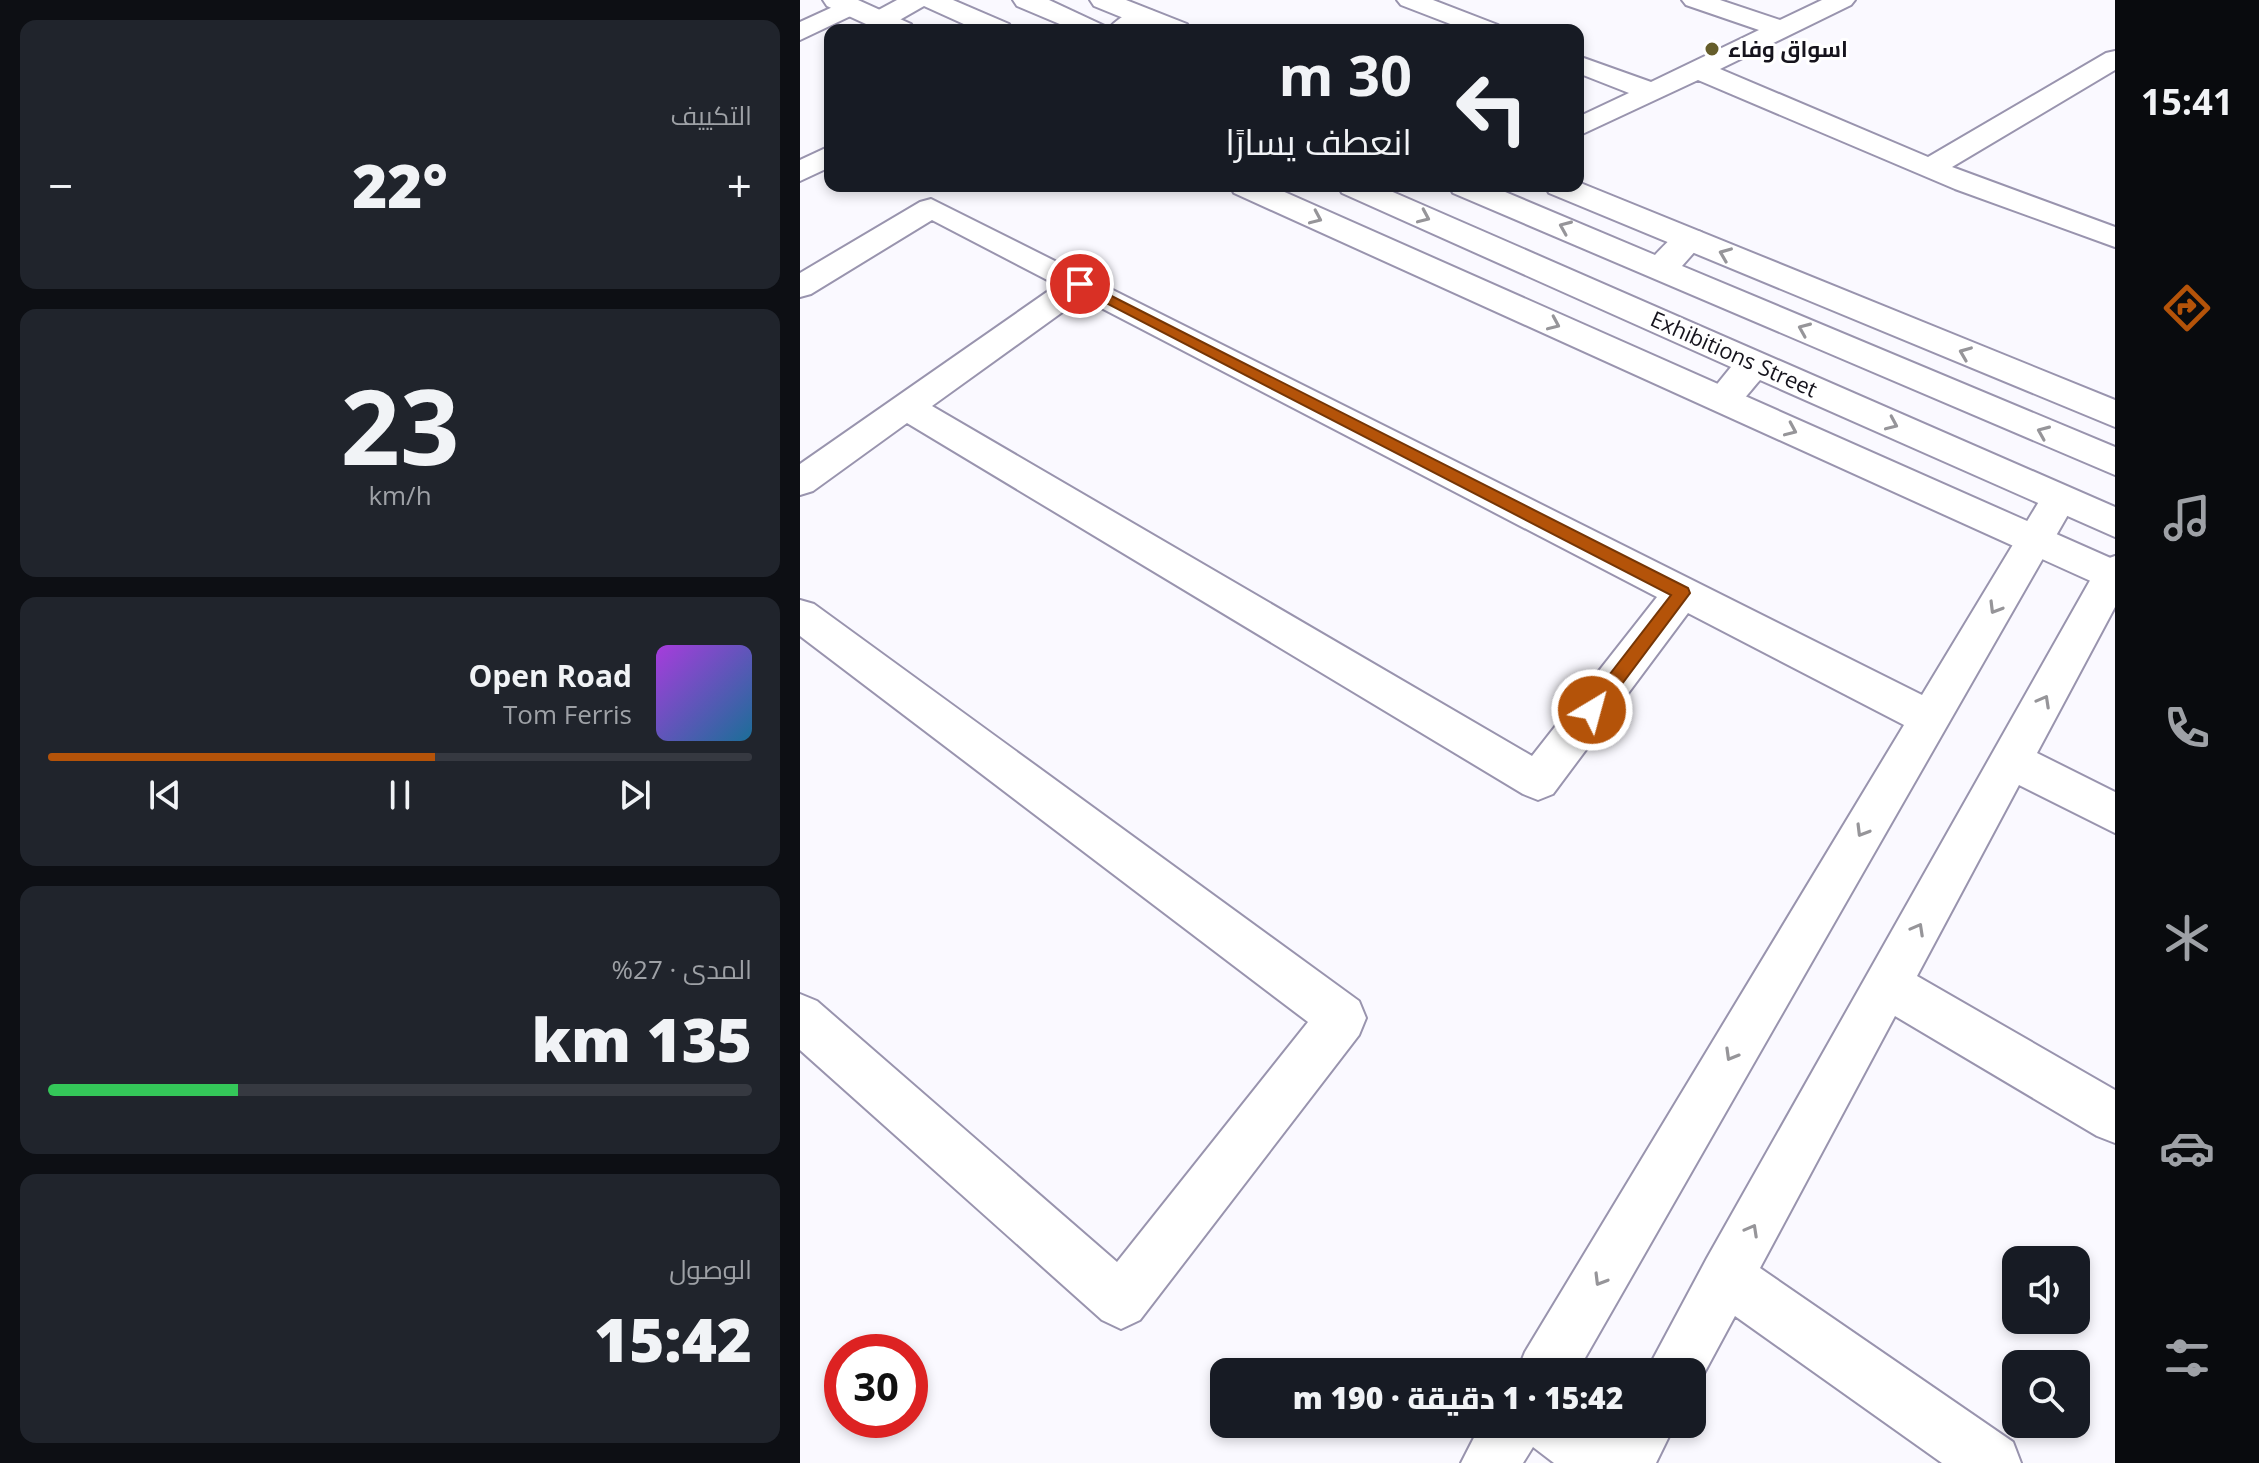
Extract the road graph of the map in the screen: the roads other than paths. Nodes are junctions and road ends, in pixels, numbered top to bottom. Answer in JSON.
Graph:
{"nodes":[{"id":1,"x":916,"y":0,"type":"edge"},
{"id":2,"x":931,"y":0,"type":"edge"},
{"id":3,"x":1026,"y":0,"type":"edge"},
{"id":4,"x":1103,"y":0,"type":"edge"},
{"id":5,"x":1410,"y":0,"type":"edge"},
{"id":6,"x":1695,"y":0,"type":"edge"},
{"id":7,"x":1842,"y":0,"type":"edge"},
{"id":8,"x":843,"y":3,"type":"edge"},
{"id":9,"x":1132,"y":23,"type":"edge"},
{"id":10,"x":889,"y":24,"type":"edge"},
{"id":11,"x":892,"y":24,"type":"edge"},
{"id":12,"x":985,"y":24,"type":"edge"},
{"id":13,"x":1083,"y":24,"type":"edge"},
{"id":14,"x":1473,"y":24,"type":"edge"},
{"id":15,"x":1781,"y":29,"type":"junction"},
{"id":16,"x":800,"y":32,"type":"edge"},
{"id":17,"x":2115,"y":59,"type":"edge"},
{"id":18,"x":1584,"y":66,"type":"edge"},
{"id":19,"x":1698,"y":70,"type":"junction"},
{"id":20,"x":1652,"y":92,"type":"junction"},
{"id":21,"x":1584,"y":125,"type":"edge"},
{"id":22,"x":800,"y":140,"type":"edge"},
{"id":23,"x":824,"y":151,"type":"edge"},
{"id":24,"x":824,"y":158,"type":"edge"},
{"id":25,"x":1930,"y":168,"type":"junction"},
{"id":26,"x":800,"y":172,"type":"edge"},
{"id":27,"x":1258,"y":192,"type":"edge"},
{"id":28,"x":1367,"y":192,"type":"edge"},
{"id":29,"x":1478,"y":192,"type":"edge"},
{"id":30,"x":1575,"y":192,"type":"edge"},
{"id":31,"x":2115,"y":238,"type":"edge"},
{"id":32,"x":1690,"y":239,"type":"junction"},
{"id":33,"x":1661,"y":268,"type":"junction"},
{"id":34,"x":1080,"y":284,"type":"junction"},
{"id":35,"x":800,"y":287,"type":"edge"},
{"id":36,"x":1755,"y":363,"type":"junction"},
{"id":37,"x":1723,"y":399,"type":"junction"},
{"id":38,"x":905,"y":406,"type":"junction"},
{"id":39,"x":2115,"y":414,"type":"edge"},
{"id":40,"x":2115,"y":462,"type":"edge"},
{"id":41,"x":800,"y":482,"type":"edge"},
{"id":42,"x":2059,"y":499,"type":"junction"},
{"id":43,"x":2115,"y":523,"type":"edge"},
{"id":44,"x":2035,"y":541,"type":"junction"},
{"id":45,"x":2114,"y":575,"type":"edge"},
{"id":46,"x":1682,"y":593,"type":"junction"},
{"id":47,"x":800,"y":615,"type":"edge"},
{"id":48,"x":1928,"y":718,"type":"junction"},
{"id":49,"x":2011,"y":760,"type":"junction"},
{"id":50,"x":2115,"y":814,"type":"edge"},
{"id":51,"x":1887,"y":985,"type":"junction"},
{"id":52,"x":800,"y":1018,"type":"edge"},
{"id":53,"x":2115,"y":1118,"type":"edge"},
{"id":54,"x":1726,"y":1277,"type":"junction"},
{"id":55,"x":1553,"y":1358,"type":"edge"},
{"id":56,"x":1682,"y":1358,"type":"edge"},
{"id":57,"x":1505,"y":1438,"type":"edge"},
{"id":58,"x":1569,"y":1438,"type":"edge"},
{"id":59,"x":1638,"y":1438,"type":"edge"},
{"id":60,"x":1490,"y":1463,"type":"edge"},
{"id":61,"x":1602,"y":1463,"type":"edge"},
{"id":62,"x":1624,"y":1463,"type":"edge"},
{"id":63,"x":1992,"y":1463,"type":"edge"}],
"edges":[{"from":1,"to":11,"type":"main road"},
{"from":2,"to":12,"type":"main road"},
{"from":3,"to":13,"type":"main road"},
{"from":4,"to":9,"type":"main road"},
{"from":5,"to":14,"type":"street"},
{"from":6,"to":15,"type":"street"},
{"from":7,"to":15,"type":"street"},
{"from":8,"to":10,"type":"main road"},
{"from":8,"to":16,"type":"street"},
{"from":15,"to":19,"type":"street"},
{"from":17,"to":25,"type":"street"},
{"from":18,"to":20,"type":"street"},
{"from":19,"to":20,"type":"street"},
{"from":19,"to":25,"type":"street"},
{"from":20,"to":21,"type":"street"},
{"from":22,"to":23,"type":"street"},
{"from":24,"to":26,"type":"street"},
{"from":25,"to":31,"type":"street"},
{"from":27,"to":37,"type":"main road","one_way":true},
{"from":28,"to":36,"type":"main road","name":"Exhibitions Street","one_way":true},
{"from":33,"to":29,"type":"main road","name":"Exhibitions Street","one_way":true},
{"from":30,"to":32,"type":"main road"},
{"from":32,"to":33,"type":"main road"},
{"from":39,"to":32,"type":"main road","one_way":true},
{"from":40,"to":33,"type":"main road","name":"Exhibitions Street","one_way":true},
{"from":34,"to":35,"type":"street"},
{"from":34,"to":38,"type":"street"},
{"from":34,"to":46,"type":"street"},
{"from":36,"to":37,"type":"main road"},
{"from":36,"to":42,"type":"main road","name":"Exhibitions Street","one_way":true},
{"from":37,"to":44,"type":"main road","one_way":true},
{"from":38,"to":41,"type":"street"},
{"from":38,"to":46,"type":"street"},
{"from":42,"to":43,"type":"main road","name":"Exhibitions Street"},
{"from":42,"to":44,"type":"street"},
{"from":44,"to":45,"type":"main road"},
{"from":44,"to":48,"type":"street","one_way":true},
{"from":49,"to":45,"type":"street","one_way":true},
{"from":46,"to":48,"type":"street"},
{"from":47,"to":52,"type":"street"},
{"from":48,"to":55,"type":"street","one_way":true},
{"from":49,"to":50,"type":"street"},
{"from":51,"to":49,"type":"street","one_way":true},
{"from":51,"to":53,"type":"street"},
{"from":54,"to":51,"type":"street","one_way":true},
{"from":54,"to":56,"type":"street"},
{"from":54,"to":63,"type":"street"},
{"from":57,"to":60,"type":"street"},
{"from":58,"to":61,"type":"street"},
{"from":59,"to":62,"type":"street"}]}
